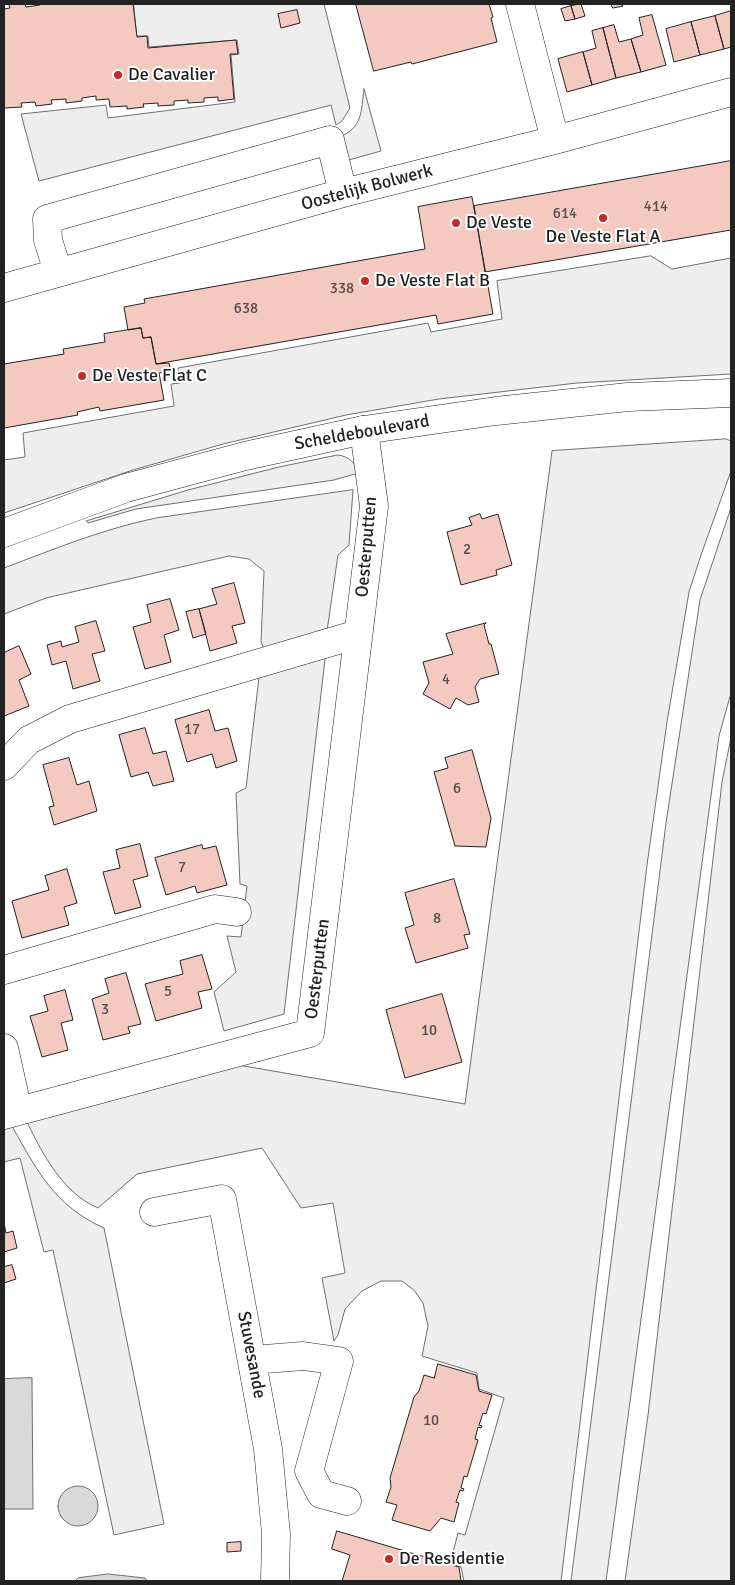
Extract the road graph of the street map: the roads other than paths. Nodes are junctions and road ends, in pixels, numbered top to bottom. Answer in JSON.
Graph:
{"nodes":[{"id":1,"x":520,"y":4,"type":"edge"},
{"id":2,"x":731,"y":92,"type":"edge"},
{"id":3,"x":554,"y":140,"type":"junction"},
{"id":4,"x":343,"y":193,"type":"junction"},
{"id":5,"x":58,"y":272,"type":"junction"},
{"id":6,"x":4,"y":288,"type":"edge"},
{"id":7,"x":731,"y":393,"type":"edge"},
{"id":8,"x":364,"y":430,"type":"junction"},
{"id":9,"x":4,"y":533,"type":"edge"},
{"id":10,"x":358,"y":634,"type":"junction"},
{"id":11,"x":4,"y":766,"type":"edge"},
{"id":12,"x":237,"y":912,"type":"dead end"},
{"id":13,"x":4,"y":970,"type":"edge"},
{"id":14,"x":4,"y":1048,"type":"edge"},
{"id":15,"x":11,"y":1113,"type":"edge"},
{"id":16,"x":154,"y":1212,"type":"dead end"},
{"id":17,"x":252,"y":1360,"type":"junction"},
{"id":18,"x":347,"y":1501,"type":"dead end"},
{"id":19,"x":275,"y":1581,"type":"edge"}],
"edges":[{"from":1,"to":3,"type":"street"},
{"from":2,"to":3,"type":"street","name":"Oostelijk Bolwerk"},
{"from":3,"to":4,"type":"street","name":"Oostelijk Bolwerk"},
{"from":4,"to":5,"type":"street","name":"Oostelijk Bolwerk"},
{"from":4,"to":5,"type":"street"},
{"from":5,"to":6,"type":"street","name":"Oostelijk Bolwerk"},
{"from":7,"to":8,"type":"street","name":"Scheldeboulevard"},
{"from":8,"to":9,"type":"street","name":"Scheldeboulevard"},
{"from":8,"to":10,"type":"street","name":"Oesterputten"},
{"from":10,"to":11,"type":"street"},
{"from":10,"to":15,"type":"street","name":"Oesterputten"},
{"from":12,"to":13,"type":"street"},
{"from":14,"to":15,"type":"street","name":"Oesterputten"},
{"from":16,"to":17,"type":"street","name":"Stuvesande"},
{"from":17,"to":18,"type":"street"},
{"from":17,"to":19,"type":"street","name":"Stuvesande"}]}
